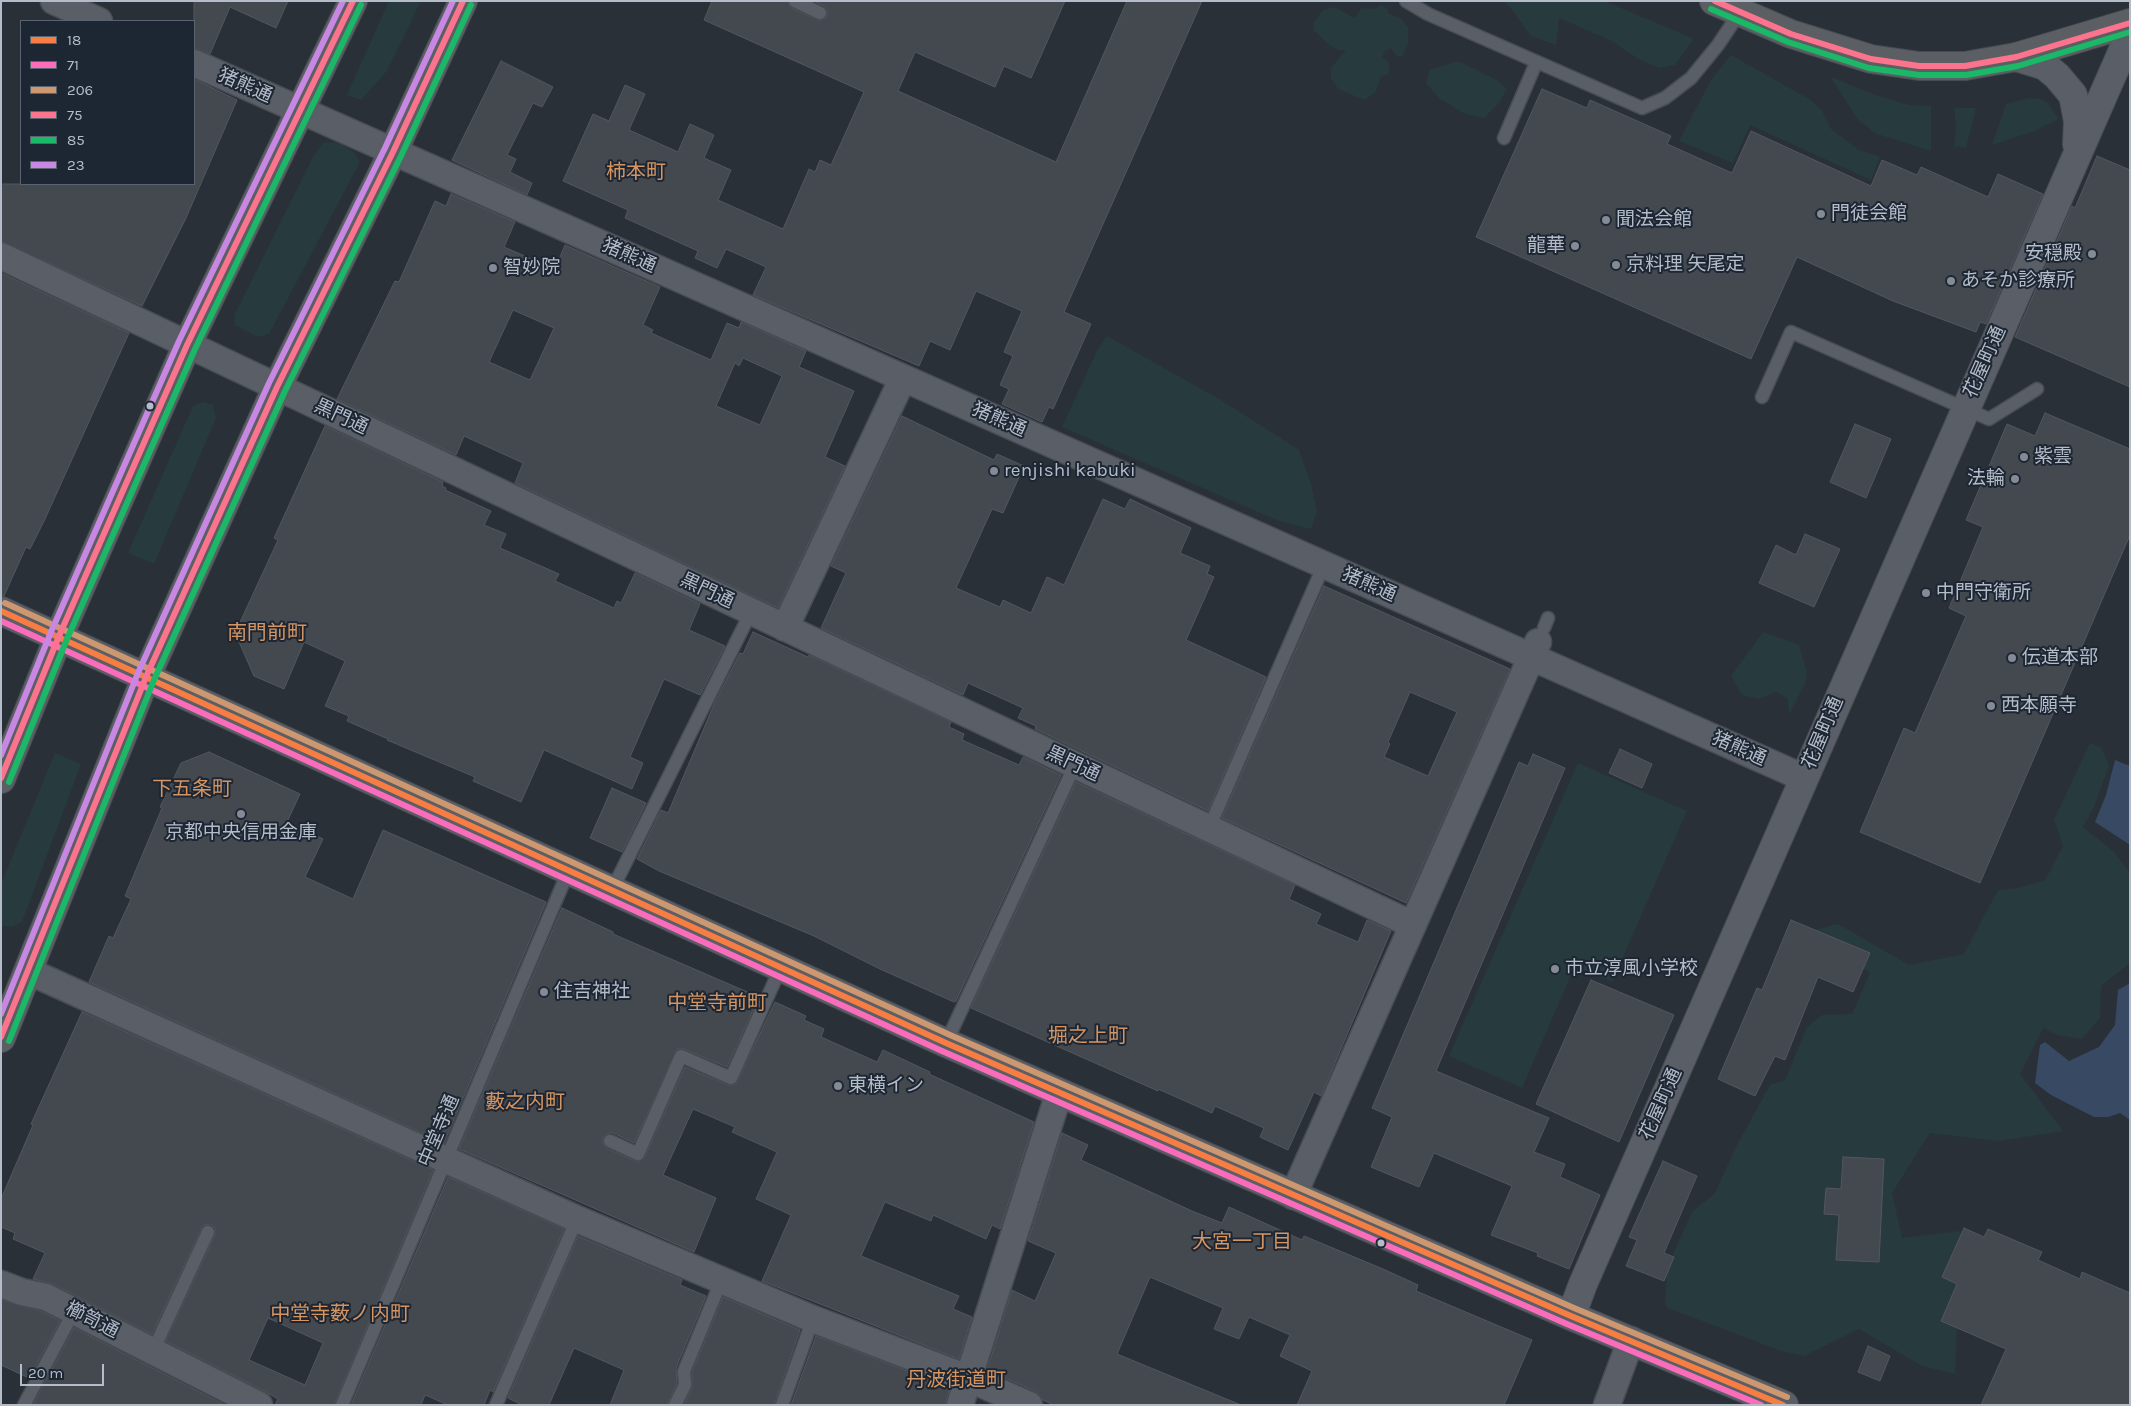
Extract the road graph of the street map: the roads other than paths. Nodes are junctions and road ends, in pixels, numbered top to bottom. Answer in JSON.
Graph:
{"nodes":[{"id":1,"x":352,"y":1,"type":"edge"},
{"id":2,"x":463,"y":1,"type":"edge"},
{"id":3,"x":795,"y":1,"type":"edge"},
{"id":4,"x":1406,"y":1,"type":"edge"},
{"id":5,"x":1714,"y":1,"type":"edge"},
{"id":6,"x":56,"y":2,"type":"edge"},
{"id":7,"x":1740,"y":12,"type":"junction"},
{"id":8,"x":820,"y":13,"type":"dead end"},
{"id":9,"x":97,"y":20,"type":"edge"},
{"id":10,"x":2130,"y":23,"type":"edge"},
{"id":11,"x":2130,"y":34,"type":"edge"},
{"id":12,"x":2016,"y":57,"type":"junction"},
{"id":13,"x":195,"y":63,"type":"edge"},
{"id":14,"x":1536,"y":63,"type":"junction"},
{"id":15,"x":299,"y":110,"type":"junction"},
{"id":16,"x":1504,"y":138,"type":"dead end"},
{"id":17,"x":2077,"y":151,"type":"junction"},
{"id":18,"x":393,"y":152,"type":"junction"},
{"id":19,"x":1,"y":256,"type":"edge"},
{"id":20,"x":187,"y":346,"type":"junction"},
{"id":21,"x":903,"y":378,"type":"junction"},
{"id":22,"x":277,"y":388,"type":"junction"},
{"id":23,"x":2037,"y":389,"type":"dead end"},
{"id":24,"x":1762,"y":397,"type":"dead end"},
{"id":25,"x":1965,"y":408,"type":"junction"},
{"id":26,"x":1324,"y":565,"type":"junction"},
{"id":27,"x":1,"y":611,"type":"edge"},
{"id":28,"x":751,"y":612,"type":"junction"},
{"id":29,"x":784,"y":628,"type":"junction"},
{"id":30,"x":59,"y":636,"type":"junction"},
{"id":31,"x":1540,"y":636,"type":"junction"},
{"id":32,"x":146,"y":677,"type":"junction"},
{"id":33,"x":1075,"y":765,"type":"junction"},
{"id":34,"x":1804,"y":778,"type":"junction"},
{"id":35,"x":1,"y":779,"type":"edge"},
{"id":36,"x":1209,"y":828,"type":"junction"},
{"id":37,"x":568,"y":872,"type":"junction"},
{"id":38,"x":611,"y":892,"type":"junction"},
{"id":39,"x":1413,"y":925,"type":"junction"},
{"id":40,"x":781,"y":967,"type":"junction"},
{"id":41,"x":28,"y":971,"type":"junction"},
{"id":42,"x":1,"y":1038,"type":"edge"},
{"id":43,"x":946,"y":1043,"type":"junction"},
{"id":44,"x":1059,"y":1093,"type":"junction"},
{"id":45,"x":610,"y":1141,"type":"dead end"},
{"id":46,"x":447,"y":1160,"type":"junction"},
{"id":47,"x":1293,"y":1196,"type":"junction"},
{"id":48,"x":577,"y":1219,"type":"junction"},
{"id":49,"x":208,"y":1232,"type":"dead end"},
{"id":50,"x":722,"y":1279,"type":"junction"},
{"id":51,"x":1,"y":1284,"type":"edge"},
{"id":52,"x":74,"y":1311,"type":"junction"},
{"id":53,"x":1571,"y":1316,"type":"junction"},
{"id":54,"x":813,"y":1319,"type":"junction"},
{"id":55,"x":1630,"y":1340,"type":"junction"},
{"id":56,"x":153,"y":1351,"type":"junction"},
{"id":57,"x":970,"y":1379,"type":"junction"},
{"id":58,"x":24,"y":1405,"type":"edge"},
{"id":59,"x":259,"y":1405,"type":"edge"},
{"id":60,"x":342,"y":1405,"type":"edge"},
{"id":61,"x":496,"y":1405,"type":"edge"},
{"id":62,"x":675,"y":1405,"type":"edge"},
{"id":63,"x":782,"y":1405,"type":"edge"},
{"id":64,"x":960,"y":1405,"type":"edge"},
{"id":65,"x":1029,"y":1405,"type":"edge"},
{"id":66,"x":1607,"y":1405,"type":"edge"},
{"id":67,"x":1784,"y":1405,"type":"edge"}],
"edges":[{"from":1,"to":15,"type":"highway"},
{"from":2,"to":18,"type":"highway"},
{"from":3,"to":8,"type":"lane"},
{"from":4,"to":14,"type":"lane"},
{"from":5,"to":7,"type":"highway"},
{"from":6,"to":9,"type":"street"},
{"from":7,"to":12,"type":"highway"},
{"from":7,"to":14,"type":"lane"},
{"from":10,"to":12,"type":"highway"},
{"from":11,"to":17,"type":"street","name":"花屋町通"},
{"from":12,"to":17,"type":"street","name":"花屋町通"},
{"from":13,"to":15,"type":"street","name":"猪熊通"},
{"from":14,"to":16,"type":"lane"},
{"from":15,"to":18,"type":"street","name":"猪熊通"},
{"from":15,"to":20,"type":"highway"},
{"from":17,"to":25,"type":"street","name":"花屋町通"},
{"from":18,"to":21,"type":"street","name":"猪熊通"},
{"from":18,"to":22,"type":"highway"},
{"from":19,"to":20,"type":"street","name":"黒門通"},
{"from":20,"to":22,"type":"street","name":"黒門通"},
{"from":20,"to":30,"type":"highway"},
{"from":21,"to":26,"type":"street","name":"猪熊通"},
{"from":21,"to":29,"type":"street"},
{"from":22,"to":28,"type":"street","name":"黒門通"},
{"from":22,"to":32,"type":"highway"},
{"from":23,"to":25,"type":"lane"},
{"from":24,"to":25,"type":"lane"},
{"from":25,"to":34,"type":"street","name":"花屋町通"},
{"from":26,"to":31,"type":"street","name":"猪熊通"},
{"from":26,"to":36,"type":"lane"},
{"from":27,"to":30,"type":"street"},
{"from":28,"to":29,"type":"street","name":"黒門通"},
{"from":28,"to":38,"type":"lane"},
{"from":29,"to":33,"type":"street","name":"黒門通"},
{"from":30,"to":32,"type":"street"},
{"from":30,"to":35,"type":"highway"},
{"from":31,"to":34,"type":"street","name":"猪熊通"},
{"from":31,"to":39,"type":"street"},
{"from":32,"to":37,"type":"street"},
{"from":32,"to":41,"type":"highway"},
{"from":33,"to":36,"type":"street","name":"黒門通"},
{"from":33,"to":43,"type":"lane"},
{"from":34,"to":53,"type":"street","name":"花屋町通"},
{"from":36,"to":39,"type":"street","name":"黒門通"},
{"from":37,"to":38,"type":"street"},
{"from":37,"to":46,"type":"lane","name":"中堂寺通"},
{"from":38,"to":40,"type":"street"},
{"from":39,"to":47,"type":"street"},
{"from":40,"to":43,"type":"street"},
{"from":40,"to":45,"type":"lane"},
{"from":41,"to":42,"type":"highway"},
{"from":41,"to":46,"type":"street"},
{"from":43,"to":44,"type":"street"},
{"from":44,"to":47,"type":"street"},
{"from":44,"to":57,"type":"street"},
{"from":46,"to":48,"type":"street"},
{"from":46,"to":60,"type":"lane","name":"中堂寺通"},
{"from":47,"to":53,"type":"street"},
{"from":48,"to":50,"type":"street"},
{"from":48,"to":61,"type":"lane"},
{"from":49,"to":56,"type":"lane"},
{"from":50,"to":54,"type":"street"},
{"from":50,"to":62,"type":"lane"},
{"from":51,"to":52,"type":"street","name":"櫛笥通"},
{"from":52,"to":56,"type":"street","name":"櫛笥通"},
{"from":52,"to":58,"type":"lane"},
{"from":53,"to":55,"type":"street"},
{"from":54,"to":57,"type":"street"},
{"from":54,"to":63,"type":"lane"},
{"from":55,"to":66,"type":"street"},
{"from":55,"to":67,"type":"street"},
{"from":56,"to":59,"type":"street","name":"櫛笥通"},
{"from":57,"to":64,"type":"street"},
{"from":57,"to":65,"type":"street"}]}
